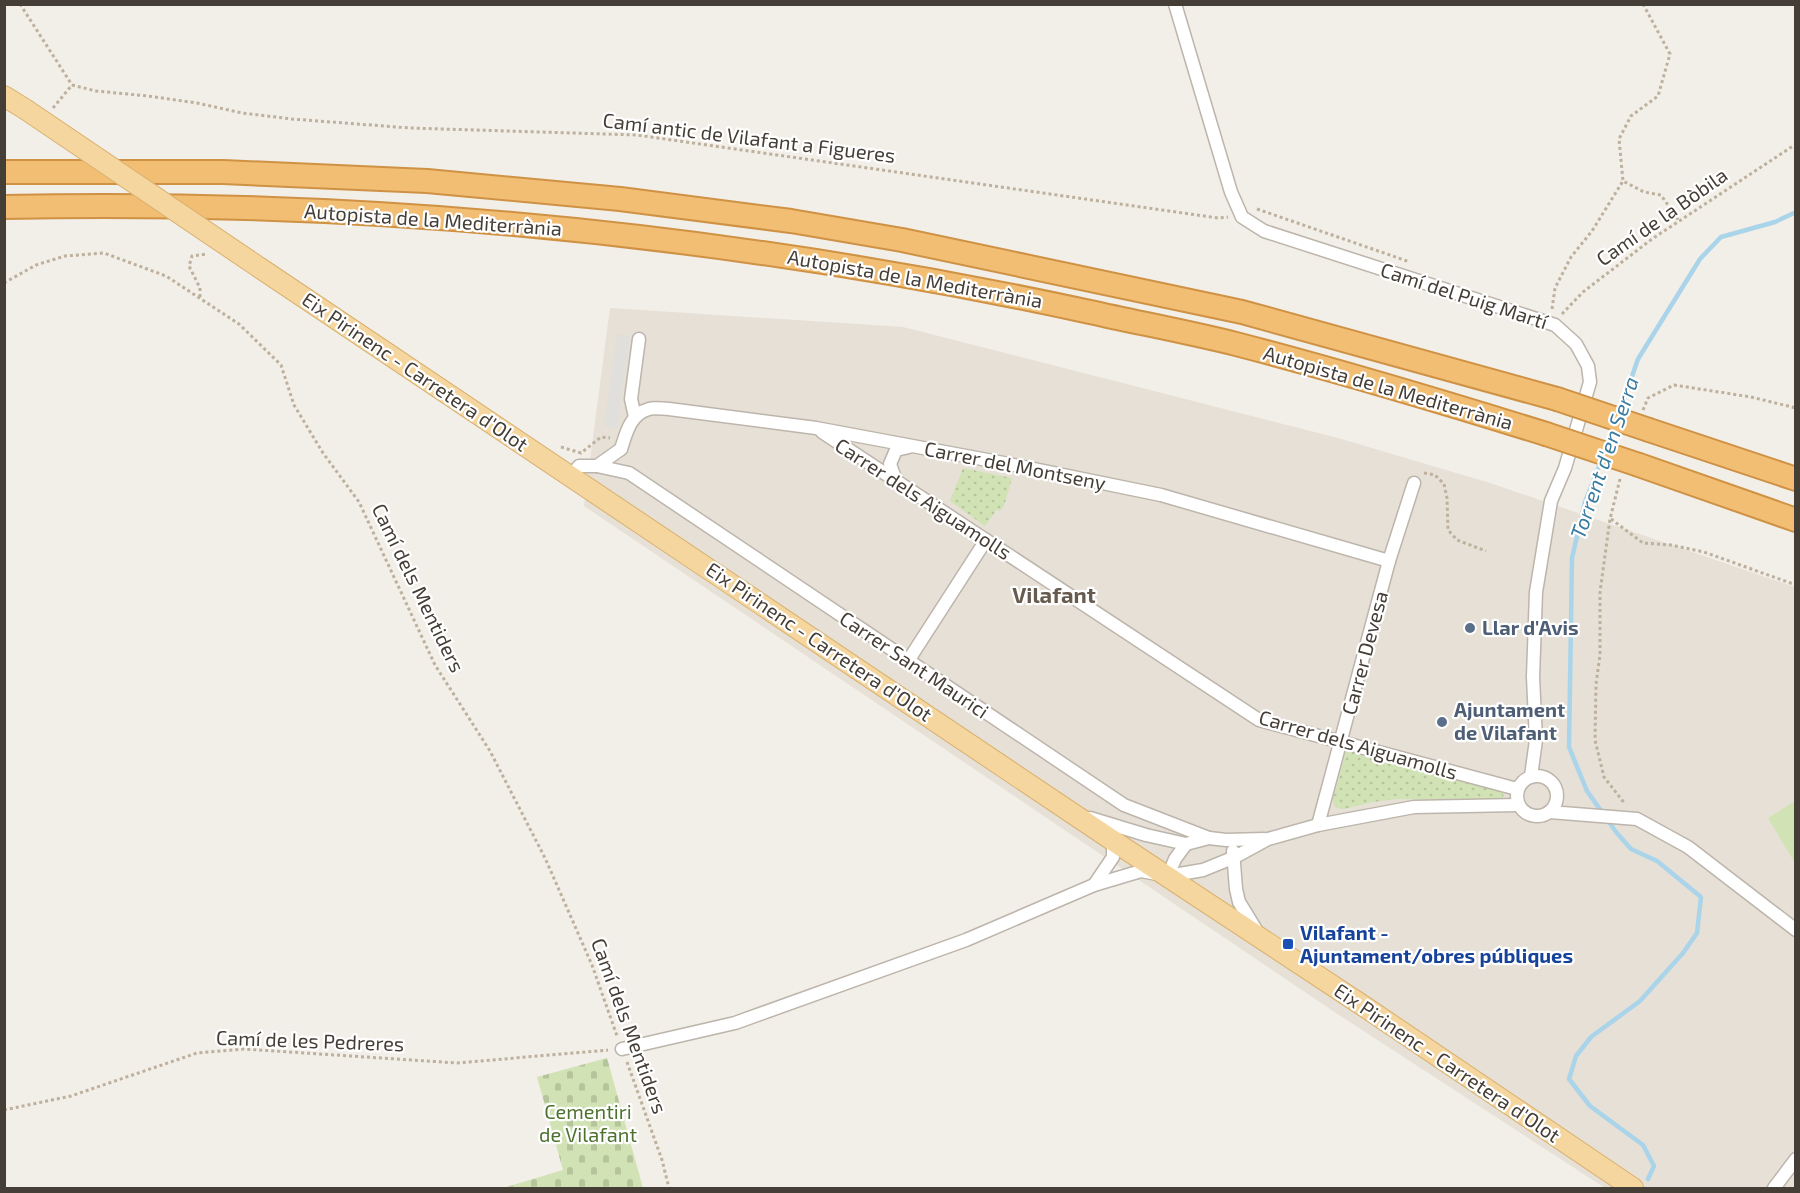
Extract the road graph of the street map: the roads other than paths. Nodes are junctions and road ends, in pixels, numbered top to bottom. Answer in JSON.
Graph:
{"nodes":[{"id":1,"x":1174,"y":4,"type":"edge"},
{"id":2,"x":4,"y":96,"type":"edge"},
{"id":3,"x":4,"y":172,"type":"edge"},
{"id":4,"x":4,"y":207,"type":"edge"},
{"id":5,"x":639,"y":339,"type":"dead end"},
{"id":6,"x":635,"y":417,"type":"junction"},
{"id":7,"x":816,"y":428,"type":"junction"},
{"id":8,"x":914,"y":446,"type":"junction"},
{"id":9,"x":621,"y":449,"type":"junction"},
{"id":10,"x":597,"y":466,"type":"junction"},
{"id":11,"x":629,"y":473,"type":"junction"},
{"id":12,"x":570,"y":477,"type":"junction"},
{"id":13,"x":1796,"y":479,"type":"edge"},
{"id":14,"x":896,"y":481,"type":"junction"},
{"id":15,"x":1414,"y":483,"type":"road end"},
{"id":16,"x":1796,"y":520,"type":"edge"},
{"id":17,"x":986,"y":540,"type":"junction"},
{"id":18,"x":1389,"y":561,"type":"junction"},
{"id":19,"x":909,"y":661,"type":"junction"},
{"id":20,"x":1341,"y":742,"type":"junction"},
{"id":21,"x":1532,"y":776,"type":"junction"},
{"id":22,"x":1517,"y":789,"type":"junction"},
{"id":23,"x":1518,"y":805,"type":"junction"},
{"id":24,"x":1550,"y":812,"type":"junction"},
{"id":25,"x":1076,"y":814,"type":"junction"},
{"id":26,"x":1318,"y":825,"type":"junction"},
{"id":27,"x":1146,"y":835,"type":"junction"},
{"id":28,"x":1209,"y":838,"type":"junction"},
{"id":29,"x":1268,"y":839,"type":"junction"},
{"id":30,"x":1226,"y":840,"type":"junction"},
{"id":31,"x":1186,"y":844,"type":"junction"},
{"id":32,"x":1117,"y":848,"type":"junction"},
{"id":33,"x":1235,"y":857,"type":"junction"},
{"id":34,"x":1168,"y":876,"type":"junction"},
{"id":35,"x":1094,"y":885,"type":"junction"},
{"id":36,"x":1796,"y":930,"type":"edge"},
{"id":37,"x":1262,"y":939,"type":"junction"},
{"id":38,"x":622,"y":1049,"type":"road end"},
{"id":39,"x":1796,"y":1160,"type":"edge"},
{"id":40,"x":1633,"y":1188,"type":"edge"},
{"id":41,"x":1774,"y":1188,"type":"edge"}],
"edges":[{"from":1,"to":21,"type":"street","name":"Camí del Puig Martí"},
{"from":2,"to":12,"type":"main road","name":"Eix Pirinenc - Carretera d'Olot","bridge":true},
{"from":3,"to":13,"type":"highway","name":"Autopista de la Mediterrània","bridge":true},
{"from":4,"to":16,"type":"highway","name":"Autopista de la Mediterrània","bridge":true},
{"from":5,"to":6,"type":"street"},
{"from":6,"to":7,"type":"street","name":"Carrer del Montseny"},
{"from":6,"to":9,"type":"street"},
{"from":7,"to":8,"type":"street","name":"Carrer del Montseny"},
{"from":7,"to":14,"type":"street","name":"Carrer dels Aiguamolls"},
{"from":8,"to":14,"type":"street"},
{"from":8,"to":18,"type":"street","name":"Carrer del Montseny"},
{"from":9,"to":10,"type":"street"},
{"from":9,"to":11,"type":"street"},
{"from":10,"to":11,"type":"street"},
{"from":10,"to":12,"type":"street"},
{"from":11,"to":19,"type":"street","name":"Carrer Sant Maurici"},
{"from":12,"to":25,"type":"main road","name":"Eix Pirinenc - Carretera d'Olot"},
{"from":14,"to":17,"type":"street","name":"Carrer dels Aiguamolls"},
{"from":15,"to":18,"type":"street","name":"Carrer Devesa"},
{"from":17,"to":19,"type":"street"},
{"from":17,"to":20,"type":"street","name":"Carrer dels Aiguamolls"},
{"from":18,"to":20,"type":"street","name":"Carrer Devesa"},
{"from":19,"to":28,"type":"street","name":"Carrer Sant Maurici"},
{"from":20,"to":22,"type":"street","name":"Carrer dels Aiguamolls"},
{"from":20,"to":26,"type":"street","name":"Carrer Devesa"},
{"from":21,"to":22,"type":"street"},
{"from":21,"to":24,"type":"street"},
{"from":22,"to":23,"type":"street"},
{"from":23,"to":24,"type":"street"},
{"from":23,"to":26,"type":"street"},
{"from":24,"to":36,"type":"street"},
{"from":25,"to":27,"type":"street"},
{"from":25,"to":32,"type":"main road","name":"Eix Pirinenc - Carretera d'Olot"},
{"from":26,"to":29,"type":"street"},
{"from":27,"to":31,"type":"street"},
{"from":27,"to":32,"type":"street"},
{"from":28,"to":30,"type":"street"},
{"from":28,"to":31,"type":"street"},
{"from":29,"to":30,"type":"street"},
{"from":29,"to":33,"type":"street"},
{"from":30,"to":33,"type":"street"},
{"from":31,"to":34,"type":"street"},
{"from":32,"to":34,"type":"main road","name":"Eix Pirinenc - Carretera d'Olot"},
{"from":32,"to":35,"type":"street"},
{"from":33,"to":34,"type":"street"},
{"from":33,"to":37,"type":"street"},
{"from":34,"to":35,"type":"street"},
{"from":34,"to":37,"type":"main road","name":"Eix Pirinenc - Carretera d'Olot"},
{"from":35,"to":38,"type":"street"},
{"from":37,"to":40,"type":"main road","name":"Eix Pirinenc - Carretera d'Olot"},
{"from":39,"to":41,"type":"street"}]}
